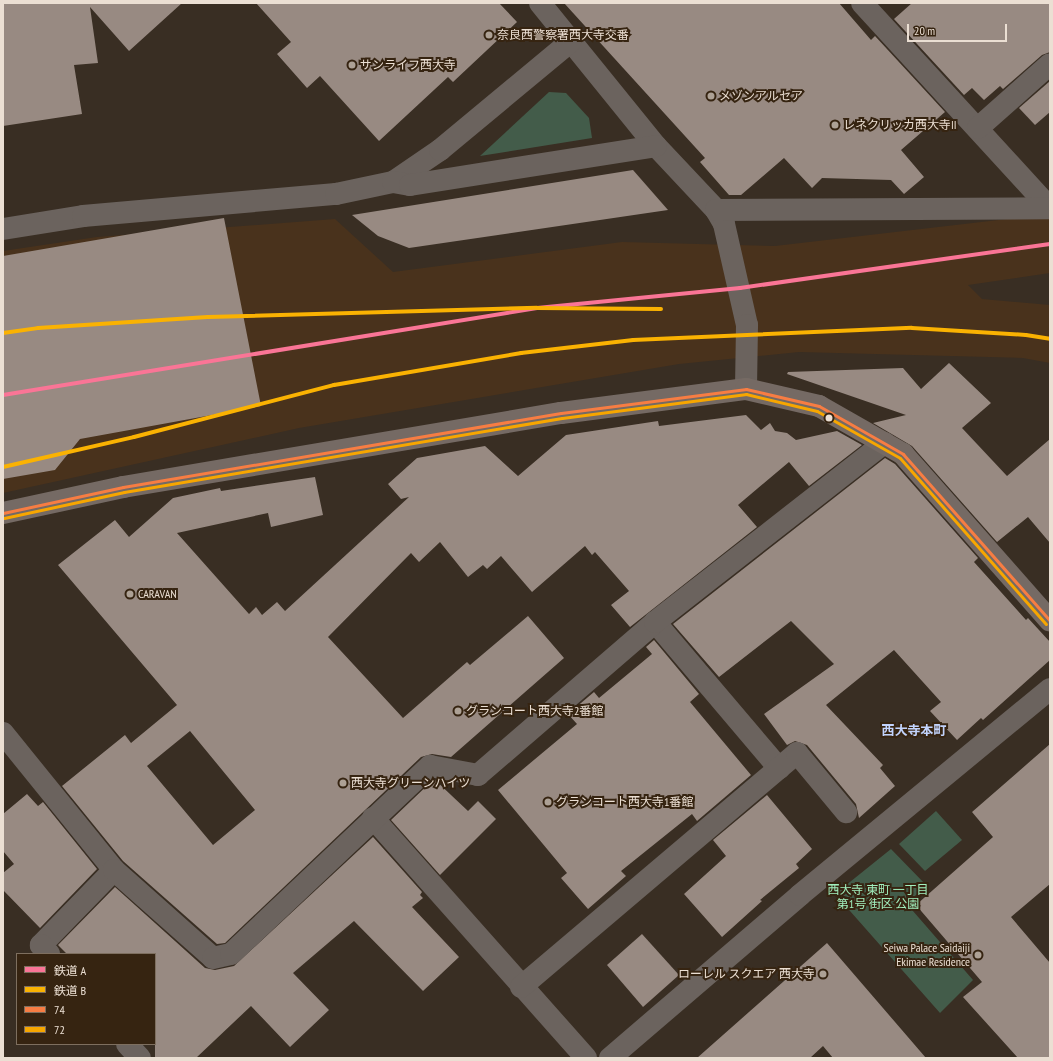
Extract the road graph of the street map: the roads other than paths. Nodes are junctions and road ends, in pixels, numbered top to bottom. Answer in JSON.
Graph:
{"nodes":[{"id":1,"x":540,"y":3,"type":"edge"},
{"id":2,"x":872,"y":6,"type":"edge"},
{"id":3,"x":570,"y":42,"type":"junction"},
{"id":4,"x":1050,"y":64,"type":"edge"},
{"id":5,"x":978,"y":128,"type":"junction"},
{"id":6,"x":656,"y":146,"type":"junction"},
{"id":7,"x":393,"y":182,"type":"junction"},
{"id":8,"x":1050,"y":208,"type":"edge"},
{"id":9,"x":716,"y":210,"type":"junction"},
{"id":10,"x":3,"y":229,"type":"edge"},
{"id":11,"x":746,"y":389,"type":"junction"},
{"id":12,"x":884,"y":443,"type":"junction"},
{"id":13,"x":3,"y":513,"type":"edge"},
{"id":14,"x":1050,"y":620,"type":"edge"},
{"id":15,"x":655,"y":622,"type":"junction"},
{"id":16,"x":1050,"y":689,"type":"edge"},
{"id":17,"x":3,"y":733,"type":"edge"},
{"id":18,"x":779,"y":768,"type":"junction"},
{"id":19,"x":846,"y":812,"type":"dead end"},
{"id":20,"x":373,"y":818,"type":"junction"},
{"id":21,"x":114,"y":870,"type":"junction"},
{"id":22,"x":48,"y":953,"type":"edge"},
{"id":23,"x":520,"y":987,"type":"junction"},
{"id":24,"x":128,"y":1045,"type":"edge"},
{"id":25,"x":140,"y":1058,"type":"edge"},
{"id":26,"x":586,"y":1058,"type":"edge"},
{"id":27,"x":610,"y":1058,"type":"edge"}],
"edges":[{"from":1,"to":3,"type":"street"},
{"from":2,"to":5,"type":"street"},
{"from":3,"to":6,"type":"street"},
{"from":3,"to":7,"type":"street"},
{"from":4,"to":5,"type":"street"},
{"from":5,"to":8,"type":"street"},
{"from":6,"to":7,"type":"street"},
{"from":6,"to":9,"type":"street"},
{"from":7,"to":10,"type":"street"},
{"from":8,"to":9,"type":"street"},
{"from":9,"to":11,"type":"street"},
{"from":11,"to":12,"type":"main road"},
{"from":11,"to":13,"type":"main road"},
{"from":12,"to":14,"type":"main road"},
{"from":12,"to":15,"type":"street"},
{"from":15,"to":18,"type":"street"},
{"from":15,"to":20,"type":"street"},
{"from":16,"to":27,"type":"street"},
{"from":17,"to":21,"type":"street"},
{"from":18,"to":19,"type":"street"},
{"from":18,"to":23,"type":"street"},
{"from":20,"to":21,"type":"street"},
{"from":20,"to":23,"type":"street"},
{"from":21,"to":22,"type":"street"},
{"from":23,"to":26,"type":"street"},
{"from":24,"to":25,"type":"street"}]}
